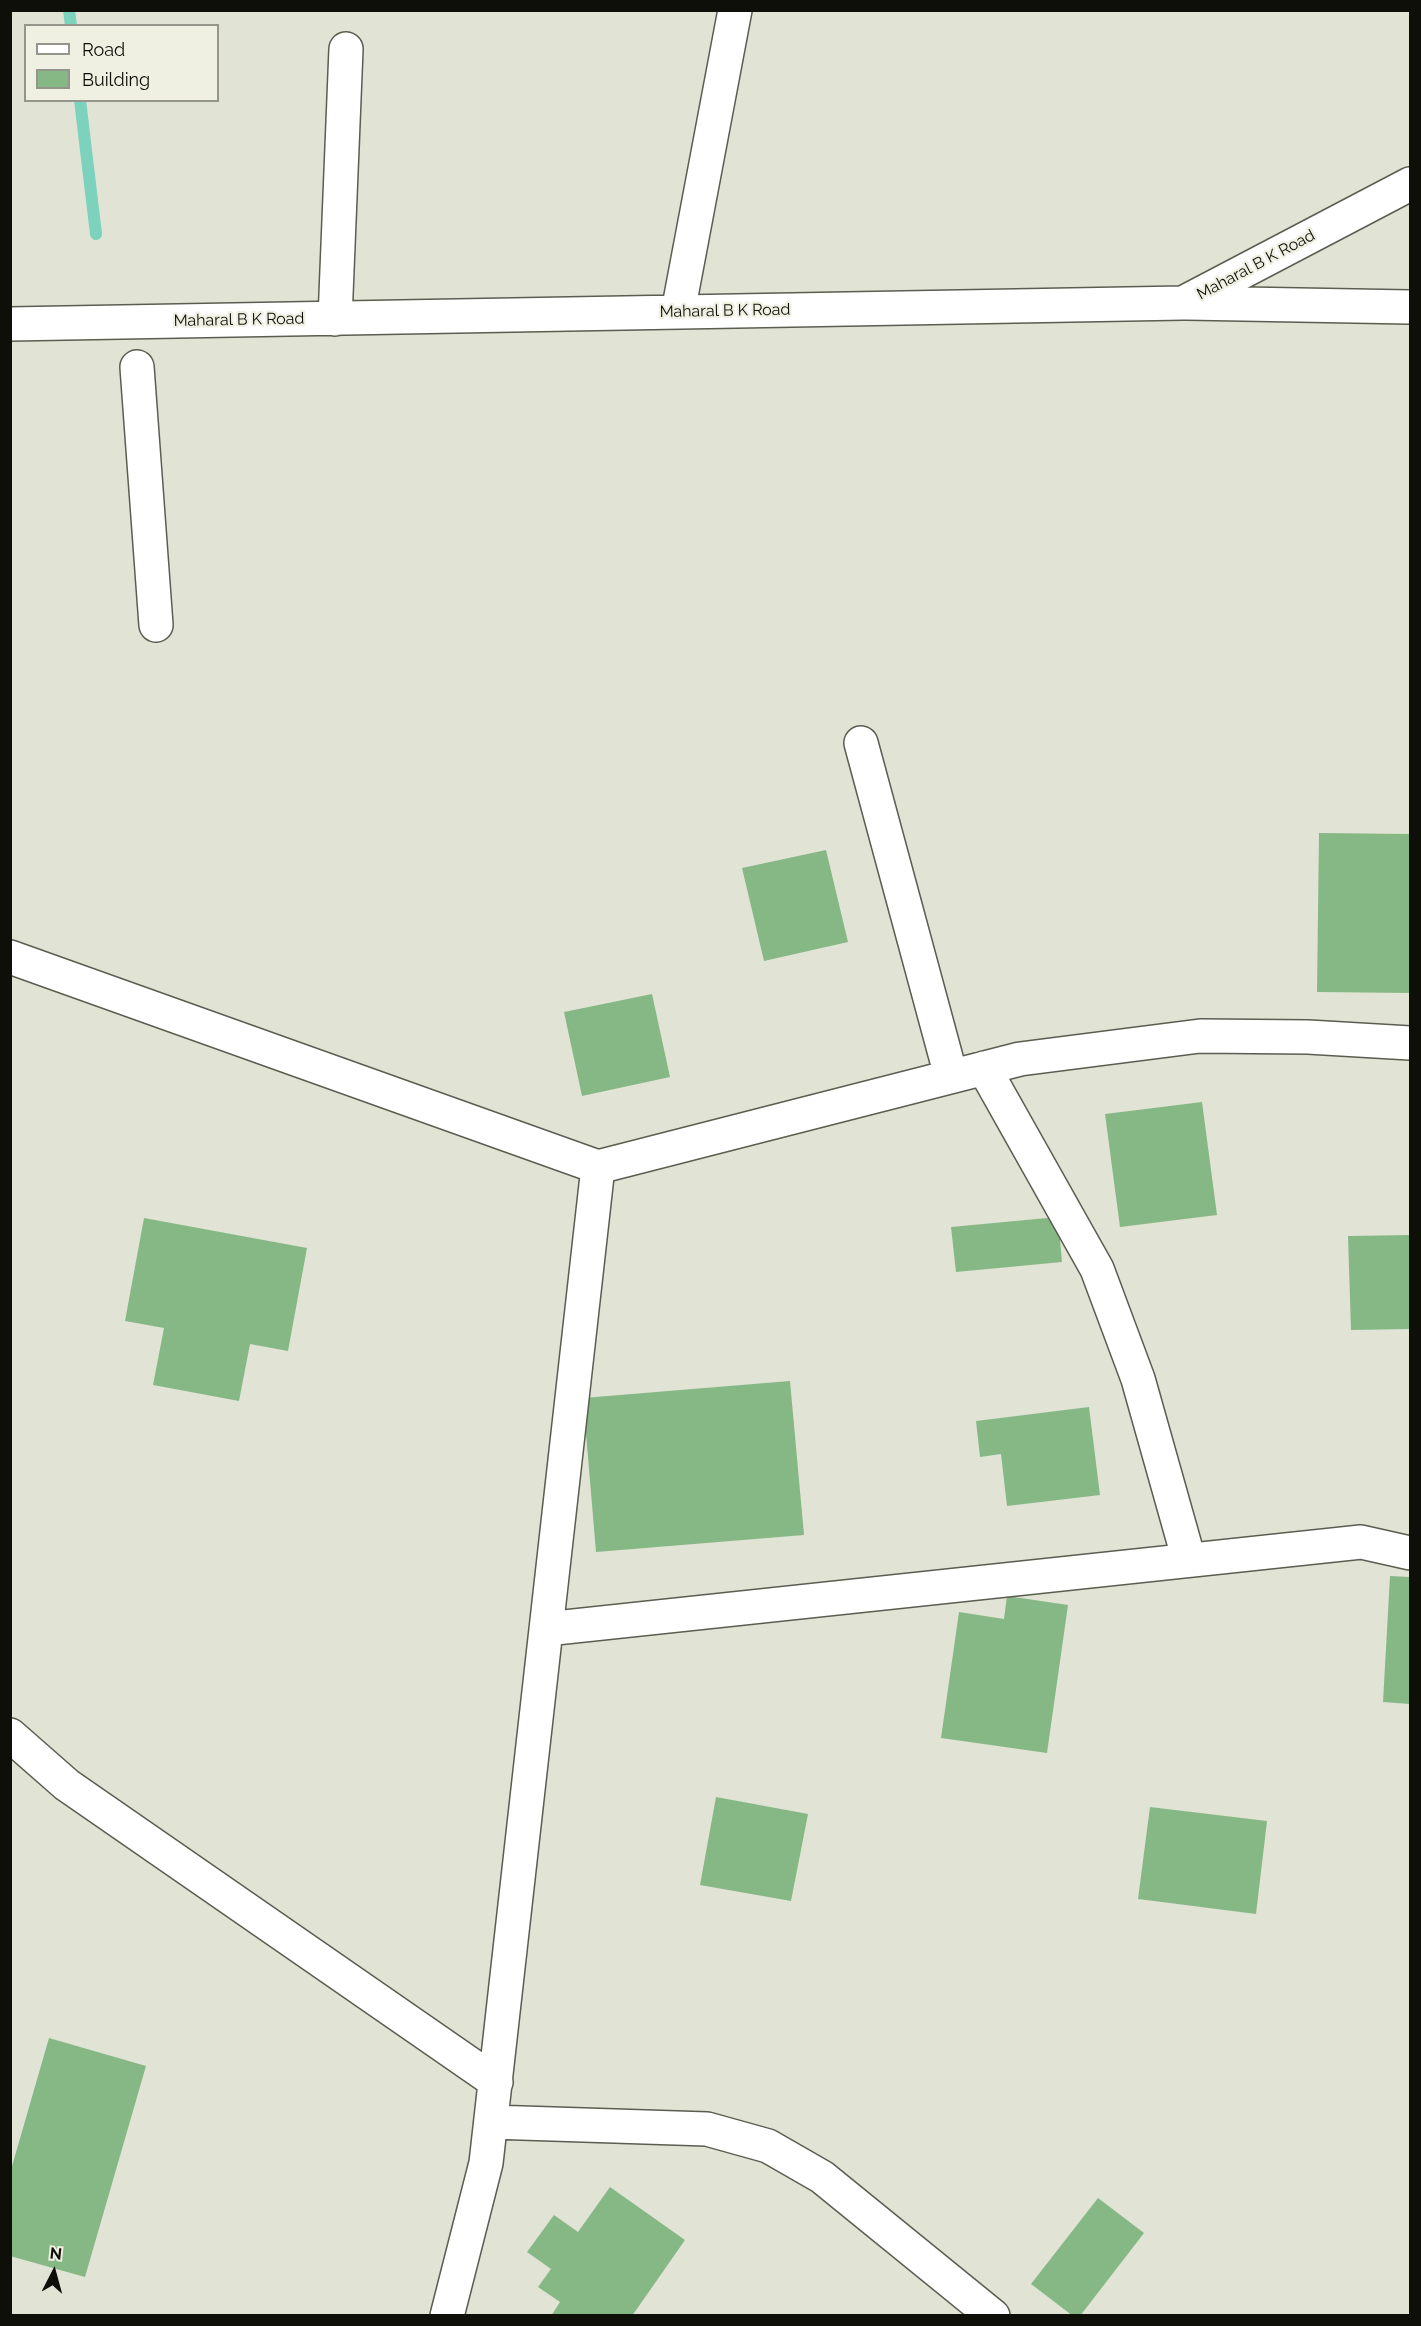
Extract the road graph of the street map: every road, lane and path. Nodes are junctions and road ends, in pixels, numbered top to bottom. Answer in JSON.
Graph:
{"nodes":[{"id":1,"x":735,"y":10,"type":"edge"},
{"id":2,"x":346,"y":49,"type":"dead end"},
{"id":3,"x":1410,"y":184,"type":"edge"},
{"id":4,"x":1183,"y":303,"type":"junction"},
{"id":5,"x":1410,"y":307,"type":"edge"},
{"id":6,"x":678,"y":312,"type":"junction"},
{"id":7,"x":335,"y":319,"type":"junction"},
{"id":8,"x":10,"y":324,"type":"edge"},
{"id":9,"x":137,"y":367,"type":"dead end"},
{"id":10,"x":156,"y":625,"type":"dead end"},
{"id":11,"x":861,"y":743,"type":"dead end"},
{"id":12,"x":10,"y":957,"type":"edge"},
{"id":13,"x":1410,"y":1043,"type":"edge"},
{"id":14,"x":984,"y":1068,"type":"junction"},
{"id":15,"x":951,"y":1076,"type":"junction"},
{"id":16,"x":598,"y":1167,"type":"junction"},
{"id":17,"x":1410,"y":1553,"type":"edge"},
{"id":18,"x":1189,"y":1560,"type":"junction"},
{"id":19,"x":546,"y":1629,"type":"junction"},
{"id":20,"x":10,"y":1735,"type":"edge"},
{"id":21,"x":495,"y":2082,"type":"junction"},
{"id":22,"x":491,"y":2122,"type":"junction"},
{"id":23,"x":447,"y":2316,"type":"edge"},
{"id":24,"x":993,"y":2316,"type":"edge"}],
"edges":[{"from":1,"to":6,"type":"street"},
{"from":2,"to":7,"type":"street"},
{"from":3,"to":4,"type":"street","name":"Maharal B K Road"},
{"from":4,"to":5,"type":"street"},
{"from":4,"to":6,"type":"street","name":"Maharal B K Road"},
{"from":6,"to":7,"type":"street","name":"Maharal B K Road"},
{"from":7,"to":8,"type":"street","name":"Maharal B K Road"},
{"from":9,"to":10,"type":"street"},
{"from":11,"to":15,"type":"street"},
{"from":12,"to":16,"type":"street"},
{"from":13,"to":14,"type":"street"},
{"from":14,"to":15,"type":"street"},
{"from":14,"to":18,"type":"street"},
{"from":15,"to":16,"type":"street"},
{"from":16,"to":19,"type":"street"},
{"from":17,"to":18,"type":"street"},
{"from":18,"to":19,"type":"street"},
{"from":19,"to":21,"type":"street"},
{"from":20,"to":21,"type":"street"},
{"from":21,"to":22,"type":"street"},
{"from":22,"to":23,"type":"street"},
{"from":22,"to":24,"type":"street"}]}
